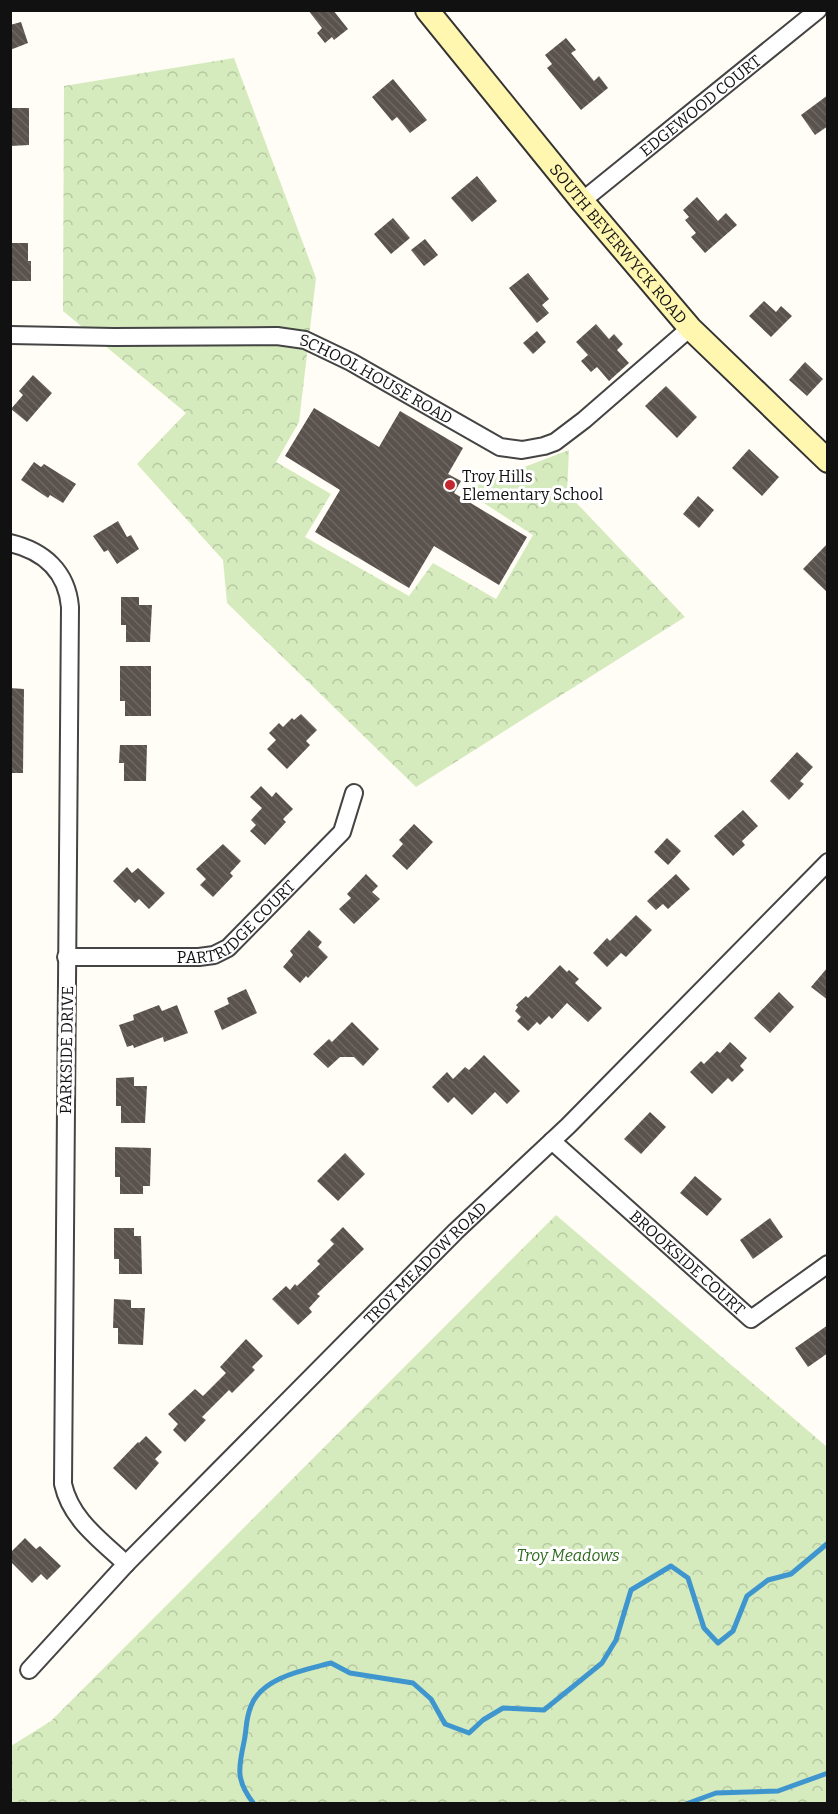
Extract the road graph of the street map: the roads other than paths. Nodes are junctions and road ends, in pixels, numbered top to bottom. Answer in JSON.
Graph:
{"nodes":[{"id":1,"x":427,"y":10,"type":"edge"},
{"id":2,"x":818,"y":10,"type":"edge"},
{"id":3,"x":582,"y":201,"type":"junction"},
{"id":4,"x":690,"y":328,"type":"junction"},
{"id":5,"x":10,"y":335,"type":"edge"},
{"id":6,"x":828,"y":461,"type":"edge"},
{"id":7,"x":10,"y":543,"type":"edge"},
{"id":8,"x":354,"y":793,"type":"dead end"},
{"id":9,"x":828,"y":862,"type":"edge"},
{"id":10,"x":66,"y":957,"type":"junction"},
{"id":11,"x":552,"y":1141,"type":"junction"},
{"id":12,"x":828,"y":1264,"type":"edge"},
{"id":13,"x":126,"y":1564,"type":"junction"},
{"id":14,"x":29,"y":1670,"type":"dead end"}],
"edges":[{"from":1,"to":3,"type":"main road","name":"SOUTH BEVERWYCK ROAD"},
{"from":2,"to":3,"type":"street","name":"EDGEWOOD COURT"},
{"from":3,"to":4,"type":"main road","name":"SOUTH BEVERWYCK ROAD"},
{"from":4,"to":5,"type":"street","name":"SCHOOL HOUSE ROAD"},
{"from":4,"to":6,"type":"main road","name":"SOUTH BEVERWYCK ROAD"},
{"from":7,"to":10,"type":"street","name":"PARKSIDE DRIVE"},
{"from":8,"to":10,"type":"street","name":"PARTRIDGE COURT"},
{"from":9,"to":11,"type":"street","name":"TROY MEADOW ROAD"},
{"from":10,"to":13,"type":"street","name":"PARKSIDE DRIVE"},
{"from":11,"to":12,"type":"street","name":"BROOKSIDE COURT"},
{"from":11,"to":13,"type":"street","name":"TROY MEADOW ROAD"},
{"from":13,"to":14,"type":"street","name":"TROY MEADOW ROAD"}]}
